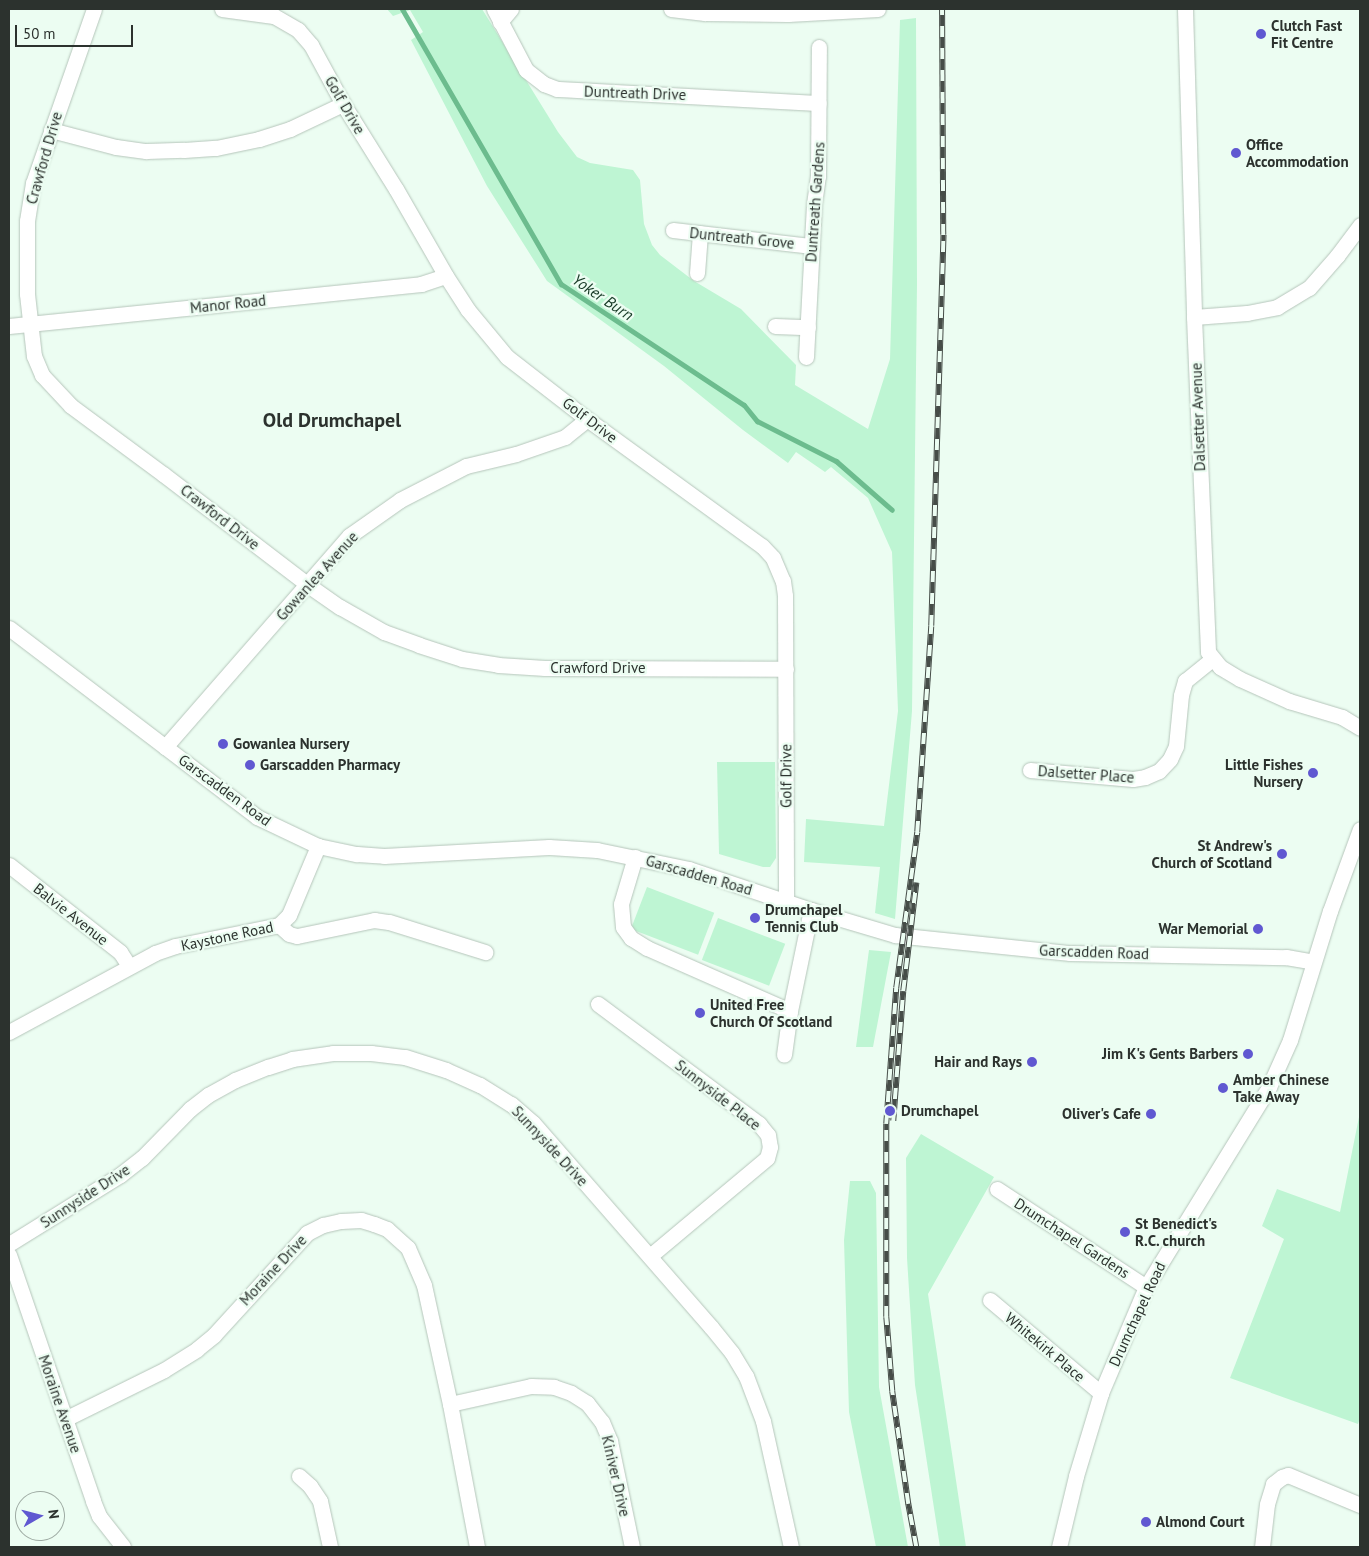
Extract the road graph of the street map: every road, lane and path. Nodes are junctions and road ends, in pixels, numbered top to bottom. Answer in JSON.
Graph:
{"nodes":[{"id":1,"x":94,"y":9,"type":"edge"},
{"id":2,"x":222,"y":9,"type":"edge"},
{"id":3,"x":511,"y":9,"type":"edge"},
{"id":4,"x":671,"y":9,"type":"edge"},
{"id":5,"x":878,"y":9,"type":"edge"},
{"id":6,"x":1186,"y":9,"type":"edge"},
{"id":7,"x":497,"y":16,"type":"edge"},
{"id":8,"x":819,"y":47,"type":"dead end"},
{"id":9,"x":819,"y":103,"type":"junction"},
{"id":10,"x":343,"y":104,"type":"junction"},
{"id":11,"x":51,"y":130,"type":"junction"},
{"id":12,"x":1360,"y":225,"type":"edge"},
{"id":13,"x":673,"y":230,"type":"dead end"},
{"id":14,"x":700,"y":233,"type":"junction"},
{"id":15,"x":812,"y":246,"type":"junction"},
{"id":16,"x":697,"y":273,"type":"dead end"},
{"id":17,"x":446,"y":276,"type":"junction"},
{"id":18,"x":1194,"y":317,"type":"junction"},
{"id":19,"x":30,"y":324,"type":"junction"},
{"id":20,"x":9,"y":326,"type":"edge"},
{"id":21,"x":775,"y":326,"type":"dead end"},
{"id":22,"x":808,"y":327,"type":"junction"},
{"id":23,"x":806,"y":357,"type":"dead end"},
{"id":24,"x":587,"y":419,"type":"junction"},
{"id":25,"x":308,"y":585,"type":"junction"},
{"id":26,"x":9,"y":628,"type":"edge"},
{"id":27,"x":1212,"y":659,"type":"junction"},
{"id":28,"x":786,"y":668,"type":"junction"},
{"id":29,"x":1360,"y":728,"type":"edge"},
{"id":30,"x":165,"y":747,"type":"junction"},
{"id":31,"x":1030,"y":770,"type":"dead end"},
{"id":32,"x":1360,"y":829,"type":"edge"},
{"id":33,"x":318,"y":846,"type":"junction"},
{"id":34,"x":634,"y":857,"type":"junction"},
{"id":35,"x":9,"y":865,"type":"edge"},
{"id":36,"x":786,"y":900,"type":"junction"},
{"id":37,"x":811,"y":910,"type":"junction"},
{"id":38,"x":279,"y":925,"type":"junction"},
{"id":39,"x":485,"y":952,"type":"dead end"},
{"id":40,"x":1313,"y":962,"type":"junction"},
{"id":41,"x":129,"y":966,"type":"junction"},
{"id":42,"x":598,"y":1004,"type":"dead end"},
{"id":43,"x":790,"y":1011,"type":"junction"},
{"id":44,"x":9,"y":1032,"type":"edge"},
{"id":45,"x":784,"y":1055,"type":"dead end"},
{"id":46,"x":997,"y":1189,"type":"dead end"},
{"id":47,"x":9,"y":1244,"type":"edge"},
{"id":48,"x":9,"y":1255,"type":"edge"},
{"id":49,"x":650,"y":1256,"type":"junction"},
{"id":50,"x":1146,"y":1287,"type":"junction"},
{"id":51,"x":990,"y":1300,"type":"dead end"},
{"id":52,"x":1101,"y":1393,"type":"junction"},
{"id":53,"x":450,"y":1404,"type":"junction"},
{"id":54,"x":64,"y":1419,"type":"junction"},
{"id":55,"x":299,"y":1476,"type":"dead end"},
{"id":56,"x":1360,"y":1505,"type":"edge"},
{"id":57,"x":123,"y":1547,"type":"edge"},
{"id":58,"x":330,"y":1547,"type":"edge"},
{"id":59,"x":477,"y":1547,"type":"edge"},
{"id":60,"x":632,"y":1547,"type":"edge"},
{"id":61,"x":791,"y":1547,"type":"edge"},
{"id":62,"x":1059,"y":1547,"type":"edge"},
{"id":63,"x":1262,"y":1547,"type":"edge"}],
"edges":[{"from":1,"to":11,"type":"street","name":"Crawford Drive"},
{"from":2,"to":10,"type":"street","name":"Golf Drive"},
{"from":3,"to":7,"type":"street"},
{"from":4,"to":5,"type":"street"},
{"from":6,"to":18,"type":"street","name":"Dalsetter Avenue"},
{"from":7,"to":9,"type":"street","name":"Duntreath Drive"},
{"from":8,"to":9,"type":"street","name":"Duntreath Gardens"},
{"from":9,"to":15,"type":"street","name":"Duntreath Gardens"},
{"from":10,"to":11,"type":"street"},
{"from":10,"to":17,"type":"street","name":"Golf Drive"},
{"from":11,"to":19,"type":"street","name":"Crawford Drive"},
{"from":12,"to":18,"type":"street"},
{"from":13,"to":14,"type":"street","name":"Duntreath Grove"},
{"from":14,"to":15,"type":"street","name":"Duntreath Grove"},
{"from":14,"to":16,"type":"street"},
{"from":15,"to":22,"type":"street","name":"Duntreath Gardens"},
{"from":17,"to":19,"type":"street","name":"Manor Road"},
{"from":17,"to":24,"type":"street","name":"Golf Drive"},
{"from":18,"to":27,"type":"street","name":"Dalsetter Avenue"},
{"from":19,"to":20,"type":"street","name":"Manor Road"},
{"from":19,"to":25,"type":"street","name":"Crawford Drive"},
{"from":21,"to":22,"type":"street"},
{"from":22,"to":23,"type":"street","name":"Duntreath Gardens"},
{"from":24,"to":25,"type":"street","name":"Gowanlea Avenue"},
{"from":24,"to":28,"type":"street","name":"Golf Drive"},
{"from":25,"to":28,"type":"street","name":"Crawford Drive"},
{"from":25,"to":30,"type":"street","name":"Gowanlea Avenue"},
{"from":26,"to":30,"type":"street","name":"Garscadden Road"},
{"from":27,"to":29,"type":"street"},
{"from":27,"to":31,"type":"street","name":"Dalsetter Place"},
{"from":28,"to":36,"type":"street","name":"Golf Drive"},
{"from":30,"to":33,"type":"street","name":"Garscadden Road"},
{"from":32,"to":40,"type":"street"},
{"from":33,"to":34,"type":"street","name":"Garscadden Road"},
{"from":33,"to":38,"type":"street"},
{"from":34,"to":36,"type":"street","name":"Garscadden Road"},
{"from":34,"to":43,"type":"street"},
{"from":35,"to":41,"type":"street","name":"Balvie Avenue"},
{"from":36,"to":37,"type":"street","name":"Garscadden Road"},
{"from":37,"to":40,"type":"street","name":"Garscadden Road"},
{"from":37,"to":43,"type":"street"},
{"from":38,"to":39,"type":"street","name":"Kaystone Road"},
{"from":38,"to":41,"type":"street","name":"Kaystone Road"},
{"from":40,"to":50,"type":"street","name":"Drumchapel Road"},
{"from":41,"to":44,"type":"street","name":"Kaystone Road"},
{"from":42,"to":49,"type":"street","name":"Sunnyside Place"},
{"from":43,"to":45,"type":"street"},
{"from":46,"to":50,"type":"street","name":"Drumchapel Gardens"},
{"from":47,"to":49,"type":"street","name":"Sunnyside Drive"},
{"from":48,"to":54,"type":"street","name":"Moraine Avenue"},
{"from":49,"to":61,"type":"street","name":"Sunnyside Drive"},
{"from":50,"to":52,"type":"street","name":"Drumchapel Road"},
{"from":51,"to":52,"type":"street","name":"Whitekirk Place"},
{"from":52,"to":62,"type":"street","name":"Drumchapel Road"},
{"from":53,"to":54,"type":"street","name":"Moraine Drive"},
{"from":53,"to":59,"type":"street","name":"Moraine Drive"},
{"from":53,"to":60,"type":"street","name":"Kiniver Drive"},
{"from":54,"to":57,"type":"street","name":"Moraine Avenue"},
{"from":55,"to":58,"type":"street"},
{"from":56,"to":63,"type":"street"}]}
